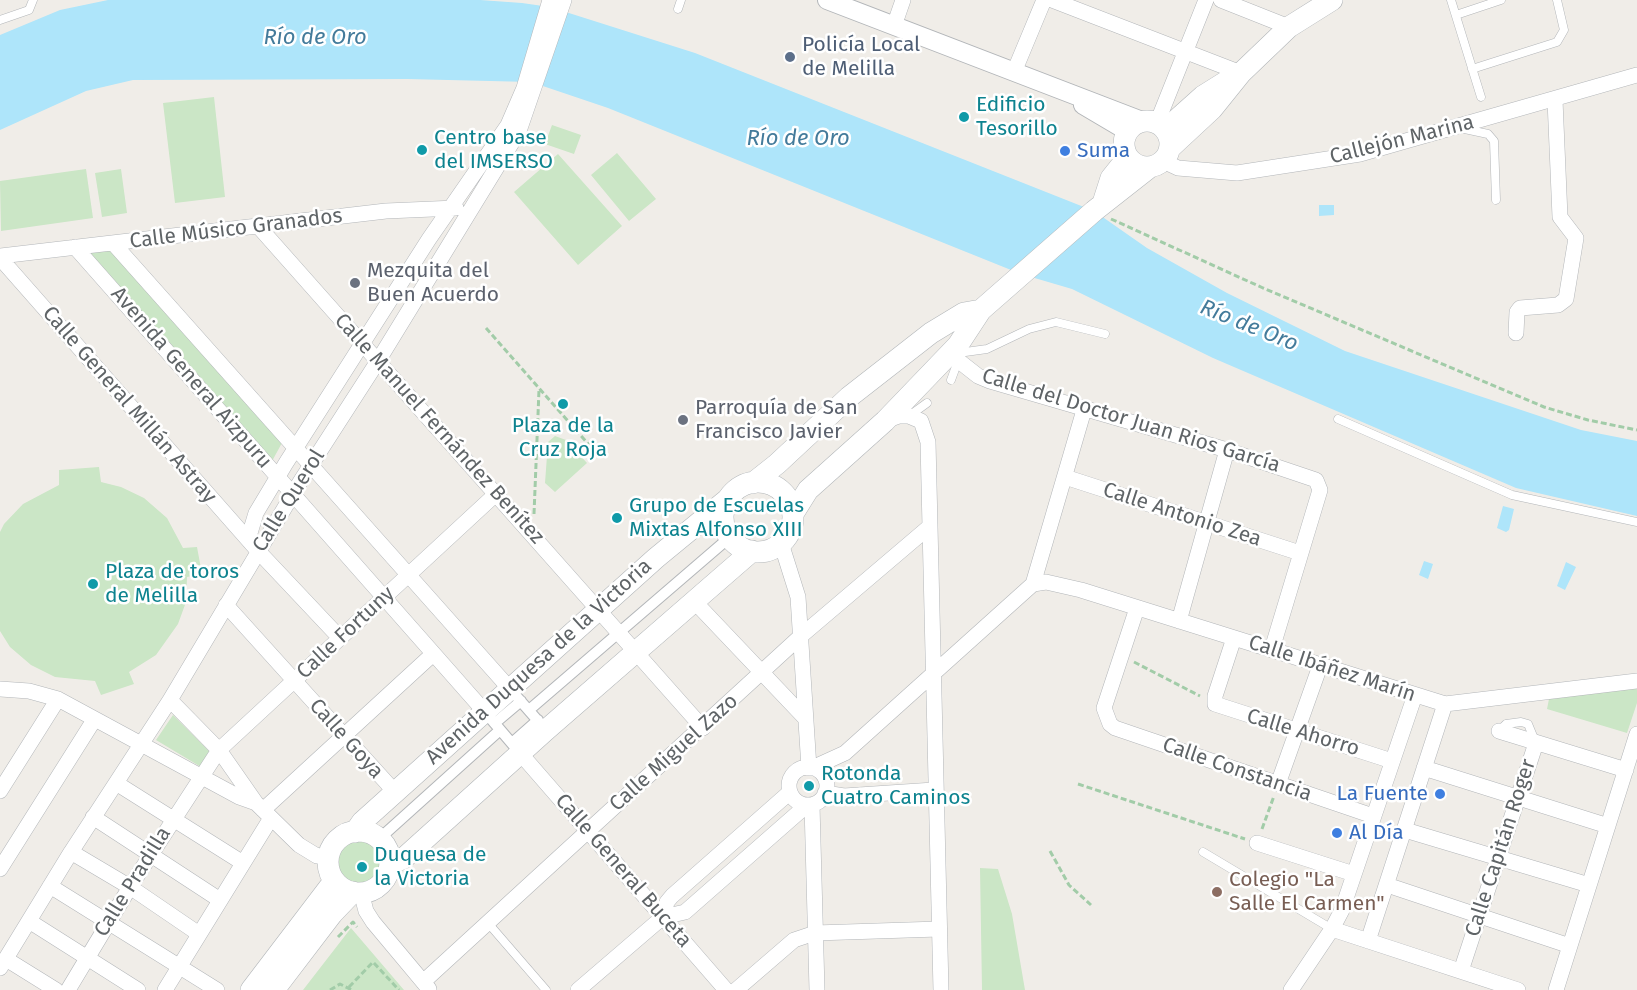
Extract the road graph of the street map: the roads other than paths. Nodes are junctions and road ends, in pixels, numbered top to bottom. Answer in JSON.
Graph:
{"nodes":[{"id":1,"x":33,"y":0,"type":"edge"},
{"id":2,"x":681,"y":0,"type":"edge"},
{"id":3,"x":827,"y":0,"type":"edge"},
{"id":4,"x":903,"y":0,"type":"edge"},
{"id":5,"x":1044,"y":0,"type":"edge"},
{"id":6,"x":1052,"y":0,"type":"edge"},
{"id":7,"x":1206,"y":0,"type":"edge"},
{"id":8,"x":1221,"y":0,"type":"edge"},
{"id":9,"x":1332,"y":0,"type":"edge"},
{"id":10,"x":1451,"y":0,"type":"edge"},
{"id":11,"x":1501,"y":0,"type":"edge"},
{"id":12,"x":1557,"y":0,"type":"edge"},
{"id":13,"x":559,"y":1,"type":"edge"},
{"id":14,"x":678,"y":9,"type":"dead end"},
{"id":15,"x":1456,"y":15,"type":"junction"},
{"id":16,"x":0,"y":20,"type":"edge"},
{"id":17,"x":894,"y":26,"type":"junction"},
{"id":18,"x":1289,"y":27,"type":"junction"},
{"id":19,"x":1185,"y":51,"type":"junction"},
{"id":20,"x":1472,"y":69,"type":"junction"},
{"id":21,"x":1014,"y":72,"type":"junction"},
{"id":22,"x":1240,"y":73,"type":"junction"},
{"id":23,"x":1637,"y":75,"type":"edge"},
{"id":24,"x":529,"y":90,"type":"junction"},
{"id":25,"x":1481,"y":98,"type":"dead end"},
{"id":26,"x":1555,"y":100,"type":"junction"},
{"id":27,"x":1459,"y":128,"type":"junction"},
{"id":28,"x":1154,"y":140,"type":"junction"},
{"id":29,"x":462,"y":191,"type":"junction"},
{"id":30,"x":1496,"y":200,"type":"dead end"},
{"id":31,"x":473,"y":206,"type":"junction"},
{"id":32,"x":451,"y":208,"type":"junction"},
{"id":33,"x":416,"y":210,"type":"junction"},
{"id":34,"x":1095,"y":210,"type":"junction"},
{"id":35,"x":258,"y":226,"type":"junction"},
{"id":36,"x":429,"y":239,"type":"junction"},
{"id":37,"x":113,"y":243,"type":"junction"},
{"id":38,"x":75,"y":247,"type":"junction"},
{"id":39,"x":0,"y":257,"type":"edge"},
{"id":40,"x":981,"y":310,"type":"junction"},
{"id":41,"x":1516,"y":333,"type":"dead end"},
{"id":42,"x":1105,"y":334,"type":"dead end"},
{"id":43,"x":362,"y":343,"type":"junction"},
{"id":44,"x":954,"y":357,"type":"junction"},
{"id":45,"x":378,"y":361,"type":"junction"},
{"id":46,"x":951,"y":380,"type":"dead end"},
{"id":47,"x":927,"y":403,"type":"dead end"},
{"id":48,"x":1084,"y":410,"type":"junction"},
{"id":49,"x":909,"y":416,"type":"junction"},
{"id":50,"x":1338,"y":419,"type":"dead end"},
{"id":51,"x":885,"y":422,"type":"junction"},
{"id":52,"x":296,"y":448,"type":"junction"},
{"id":53,"x":1227,"y":450,"type":"junction"},
{"id":54,"x":310,"y":465,"type":"junction"},
{"id":55,"x":278,"y":477,"type":"junction"},
{"id":56,"x":1065,"y":477,"type":"junction"},
{"id":57,"x":753,"y":483,"type":"junction"},
{"id":58,"x":293,"y":494,"type":"junction"},
{"id":59,"x":497,"y":494,"type":"junction"},
{"id":60,"x":729,"y":498,"type":"junction"},
{"id":61,"x":793,"y":514,"type":"junction"},
{"id":62,"x":1637,"y":522,"type":"edge"},
{"id":63,"x":1207,"y":523,"type":"junction"},
{"id":64,"x":929,"y":527,"type":"junction"},
{"id":65,"x":730,"y":537,"type":"junction"},
{"id":66,"x":781,"y":543,"type":"junction"},
{"id":67,"x":254,"y":547,"type":"junction"},
{"id":68,"x":752,"y":551,"type":"junction"},
{"id":69,"x":1300,"y":553,"type":"junction"},
{"id":70,"x":409,"y":575,"type":"junction"},
{"id":71,"x":1034,"y":584,"type":"junction"},
{"id":72,"x":384,"y":598,"type":"junction"},
{"id":73,"x":693,"y":600,"type":"junction"},
{"id":74,"x":226,"y":605,"type":"junction"},
{"id":75,"x":1137,"y":608,"type":"junction"},
{"id":76,"x":600,"y":609,"type":"junction"},
{"id":77,"x":1179,"y":621,"type":"junction"},
{"id":78,"x":620,"y":632,"type":"junction"},
{"id":79,"x":802,"y":635,"type":"junction"},
{"id":80,"x":340,"y":638,"type":"junction"},
{"id":81,"x":1234,"y":638,"type":"junction"},
{"id":82,"x":1272,"y":649,"type":"junction"},
{"id":83,"x":636,"y":650,"type":"junction"},
{"id":84,"x":434,"y":654,"type":"junction"},
{"id":85,"x":1320,"y":666,"type":"junction"},
{"id":86,"x":762,"y":673,"type":"junction"},
{"id":87,"x":932,"y":675,"type":"junction"},
{"id":88,"x":294,"y":681,"type":"junction"},
{"id":89,"x":1637,"y":681,"type":"edge"},
{"id":90,"x":0,"y":689,"type":"edge"},
{"id":91,"x":515,"y":695,"type":"junction"},
{"id":92,"x":1415,"y":695,"type":"junction"},
{"id":93,"x":58,"y":699,"type":"junction"},
{"id":94,"x":170,"y":700,"type":"junction"},
{"id":95,"x":1445,"y":704,"type":"junction"},
{"id":96,"x":529,"y":710,"type":"junction"},
{"id":97,"x":94,"y":720,"type":"junction"},
{"id":98,"x":493,"y":722,"type":"junction"},
{"id":99,"x":542,"y":725,"type":"junction"},
{"id":100,"x":806,"y":725,"type":"junction"},
{"id":101,"x":703,"y":728,"type":"junction"},
{"id":102,"x":1297,"y":731,"type":"junction"},
{"id":103,"x":1499,"y":731,"type":"dead end"},
{"id":104,"x":1637,"y":734,"type":"edge"},
{"id":105,"x":344,"y":736,"type":"junction"},
{"id":106,"x":140,"y":743,"type":"junction"},
{"id":107,"x":1536,"y":743,"type":"junction"},
{"id":108,"x":516,"y":748,"type":"junction"},
{"id":109,"x":219,"y":750,"type":"junction"},
{"id":110,"x":845,"y":753,"type":"junction"},
{"id":111,"x":1392,"y":761,"type":"junction"},
{"id":112,"x":810,"y":768,"type":"junction"},
{"id":113,"x":1424,"y":768,"type":"junction"},
{"id":114,"x":1626,"y":770,"type":"junction"},
{"id":115,"x":201,"y":776,"type":"junction"},
{"id":116,"x":116,"y":783,"type":"junction"},
{"id":117,"x":1278,"y":784,"type":"junction"},
{"id":118,"x":826,"y":788,"type":"junction"},
{"id":119,"x":934,"y":790,"type":"junction"},
{"id":120,"x":0,"y":791,"type":"edge"},
{"id":121,"x":395,"y":792,"type":"junction"},
{"id":122,"x":790,"y":792,"type":"junction"},
{"id":123,"x":1518,"y":798,"type":"junction"},
{"id":124,"x":256,"y":804,"type":"junction"},
{"id":125,"x":809,"y":805,"type":"junction"},
{"id":126,"x":1373,"y":816,"type":"junction"},
{"id":127,"x":93,"y":818,"type":"junction"},
{"id":128,"x":175,"y":818,"type":"junction"},
{"id":129,"x":1608,"y":826,"type":"junction"},
{"id":130,"x":1405,"y":830,"type":"junction"},
{"id":131,"x":588,"y":831,"type":"junction"},
{"id":132,"x":355,"y":832,"type":"junction"},
{"id":133,"x":379,"y":839,"type":"junction"},
{"id":134,"x":1257,"y":843,"type":"road end"},
{"id":135,"x":71,"y":852,"type":"junction"},
{"id":136,"x":1203,"y":852,"type":"dead end"},
{"id":137,"x":151,"y":853,"type":"junction"},
{"id":138,"x":329,"y":855,"type":"junction"},
{"id":139,"x":1498,"y":857,"type":"junction"},
{"id":140,"x":243,"y":863,"type":"junction"},
{"id":141,"x":390,"y":864,"type":"junction"},
{"id":142,"x":0,"y":869,"type":"edge"},
{"id":143,"x":1354,"y":874,"type":"junction"},
{"id":144,"x":334,"y":881,"type":"junction"},
{"id":145,"x":1387,"y":885,"type":"junction"},
{"id":146,"x":1589,"y":885,"type":"junction"},
{"id":147,"x":50,"y":886,"type":"junction"},
{"id":148,"x":130,"y":887,"type":"junction"},
{"id":149,"x":357,"y":892,"type":"junction"},
{"id":150,"x":220,"y":900,"type":"junction"},
{"id":151,"x":1479,"y":916,"type":"junction"},
{"id":152,"x":663,"y":917,"type":"junction"},
{"id":153,"x":29,"y":921,"type":"junction"},
{"id":154,"x":108,"y":922,"type":"junction"},
{"id":155,"x":488,"y":923,"type":"junction"},
{"id":156,"x":939,"y":929,"type":"junction"},
{"id":157,"x":1332,"y":929,"type":"junction"},
{"id":158,"x":815,"y":933,"type":"junction"},
{"id":159,"x":199,"y":934,"type":"junction"},
{"id":160,"x":1368,"y":941,"type":"junction"},
{"id":161,"x":1570,"y":946,"type":"junction"},
{"id":162,"x":4,"y":956,"type":"edge"},
{"id":163,"x":86,"y":956,"type":"junction"},
{"id":164,"x":179,"y":967,"type":"junction"},
{"id":165,"x":1461,"y":971,"type":"junction"},
{"id":166,"x":427,"y":986,"type":"edge"},
{"id":167,"x":56,"y":990,"type":"edge"},
{"id":168,"x":68,"y":990,"type":"edge"},
{"id":169,"x":138,"y":990,"type":"edge"},
{"id":170,"x":165,"y":990,"type":"edge"},
{"id":171,"x":217,"y":990,"type":"edge"},
{"id":172,"x":251,"y":990,"type":"edge"},
{"id":173,"x":274,"y":990,"type":"edge"},
{"id":174,"x":546,"y":990,"type":"edge"},
{"id":175,"x":579,"y":990,"type":"edge"},
{"id":176,"x":726,"y":990,"type":"edge"},
{"id":177,"x":736,"y":990,"type":"edge"},
{"id":178,"x":817,"y":990,"type":"edge"},
{"id":179,"x":941,"y":990,"type":"edge"},
{"id":180,"x":1291,"y":990,"type":"edge"},
{"id":181,"x":1518,"y":990,"type":"edge"},
{"id":182,"x":1556,"y":990,"type":"edge"}],
"edges":[{"from":1,"to":16,"type":"lane"},
{"from":2,"to":14,"type":"lane"},
{"from":3,"to":17,"type":"street"},
{"from":4,"to":17,"type":"street"},
{"from":5,"to":21,"type":"street"},
{"from":6,"to":19,"type":"street"},
{"from":7,"to":19,"type":"street"},
{"from":8,"to":18,"type":"street"},
{"from":9,"to":18,"type":"main road"},
{"from":10,"to":15,"type":"lane"},
{"from":11,"to":15,"type":"lane"},
{"from":12,"to":20,"type":"lane"},
{"from":13,"to":24,"type":"street"},
{"from":15,"to":20,"type":"lane"},
{"from":17,"to":21,"type":"street"},
{"from":18,"to":22,"type":"main road"},
{"from":19,"to":22,"type":"street"},
{"from":19,"to":28,"type":"street"},
{"from":20,"to":25,"type":"lane"},
{"from":21,"to":28,"type":"street"},
{"from":22,"to":28,"type":"main road"},
{"from":23,"to":26,"type":"street","name":"Callejón Marina"},
{"from":24,"to":29,"type":"street","name":"Calle Querol"},
{"from":24,"to":31,"type":"street","name":"Calle Querol"},
{"from":26,"to":27,"type":"street","name":"Callejón Marina"},
{"from":26,"to":41,"type":"street"},
{"from":27,"to":28,"type":"street","name":"Callejón Marina"},
{"from":27,"to":30,"type":"lane"},
{"from":28,"to":34,"type":"main road"},
{"from":28,"to":34,"type":"main road"},
{"from":29,"to":32,"type":"street","name":"Calle Querol"},
{"from":29,"to":33,"type":"street"},
{"from":31,"to":32,"type":"street","name":"Calle Músico Granados"},
{"from":31,"to":45,"type":"street","name":"Calle Querol"},
{"from":32,"to":33,"type":"street","name":"Calle Músico Granados"},
{"from":32,"to":36,"type":"street","name":"Calle Querol"},
{"from":33,"to":35,"type":"street","name":"Calle Músico Granados"},
{"from":33,"to":36,"type":"street"},
{"from":34,"to":40,"type":"main road"},
{"from":35,"to":37,"type":"street","name":"Calle Músico Granados"},
{"from":35,"to":43,"type":"street","name":"Calle Manuel Fernández Benítez"},
{"from":36,"to":43,"type":"street","name":"Calle Querol"},
{"from":37,"to":38,"type":"street","name":"Calle Músico Granados"},
{"from":37,"to":52,"type":"street","name":"Avenida General Aizpuru"},
{"from":38,"to":39,"type":"street","name":"Calle Músico Granados"},
{"from":38,"to":55,"type":"street","name":"Avenida General Aizpuru"},
{"from":39,"to":67,"type":"street","name":"Calle General Millán Astray"},
{"from":40,"to":44,"type":"main road"},
{"from":40,"to":57,"type":"main road"},
{"from":42,"to":44,"type":"lane"},
{"from":43,"to":45,"type":"street","name":"Calle Manuel Fernández Benítez"},
{"from":43,"to":52,"type":"street","name":"Calle Querol"},
{"from":44,"to":46,"type":"lane"},
{"from":44,"to":48,"type":"street","name":"Calle del Doctor Juan Rios García"},
{"from":44,"to":51,"type":"main road"},
{"from":45,"to":54,"type":"street","name":"Calle Querol"},
{"from":45,"to":59,"type":"street","name":"Calle Manuel Fernández Benítez"},
{"from":47,"to":49,"type":"lane"},
{"from":48,"to":53,"type":"street","name":"Calle del Doctor Juan Rios García"},
{"from":48,"to":56,"type":"street"},
{"from":49,"to":51,"type":"street"},
{"from":49,"to":64,"type":"street"},
{"from":50,"to":62,"type":"lane"},
{"from":51,"to":61,"type":"main road"},
{"from":52,"to":54,"type":"street","name":"Avenida General Aizpuru"},
{"from":52,"to":55,"type":"street","name":"Calle Querol"},
{"from":53,"to":63,"type":"street"},
{"from":53,"to":69,"type":"street","name":"Calle del Doctor Juan Rios García"},
{"from":54,"to":58,"type":"street","name":"Calle Querol"},
{"from":54,"to":70,"type":"street","name":"Avenida General Aizpuru"},
{"from":55,"to":58,"type":"street","name":"Avenida General Aizpuru"},
{"from":55,"to":67,"type":"street","name":"Calle Querol"},
{"from":56,"to":63,"type":"street","name":"Calle Antonio Zea"},
{"from":56,"to":71,"type":"street"},
{"from":57,"to":60,"type":"main road"},
{"from":57,"to":61,"type":"main road"},
{"from":58,"to":67,"type":"street","name":"Calle Querol"},
{"from":58,"to":72,"type":"street","name":"Avenida General Aizpuru"},
{"from":59,"to":70,"type":"street","name":"Calle Fortuny"},
{"from":59,"to":76,"type":"street","name":"Calle Manuel Fernández Benítez"},
{"from":60,"to":65,"type":"main road"},
{"from":60,"to":76,"type":"main road","name":"Avenida Duquesa de la Victoria"},
{"from":61,"to":66,"type":"main road"},
{"from":63,"to":69,"type":"street","name":"Calle Antonio Zea"},
{"from":63,"to":77,"type":"street"},
{"from":64,"to":79,"type":"street","name":"Calle Miguel Zazo"},
{"from":64,"to":87,"type":"street"},
{"from":65,"to":68,"type":"main road"},
{"from":65,"to":78,"type":"street"},
{"from":66,"to":68,"type":"main road"},
{"from":66,"to":79,"type":"street"},
{"from":67,"to":74,"type":"street","name":"Calle Querol"},
{"from":67,"to":80,"type":"street","name":"Calle General Millán Astray"},
{"from":68,"to":73,"type":"main road"},
{"from":69,"to":82,"type":"street"},
{"from":70,"to":72,"type":"street","name":"Calle Fortuny"},
{"from":70,"to":91,"type":"street","name":"Avenida General Aizpuru"},
{"from":71,"to":75,"type":"street","name":"Calle Ibáñez Marín"},
{"from":71,"to":87,"type":"street"},
{"from":72,"to":80,"type":"street","name":"Calle Fortuny"},
{"from":72,"to":84,"type":"street","name":"Avenida General Aizpuru"},
{"from":73,"to":83,"type":"main road"},
{"from":73,"to":86,"type":"street"},
{"from":74,"to":88,"type":"street","name":"Calle Goya"},
{"from":74,"to":94,"type":"street","name":"Calle Querol"},
{"from":75,"to":77,"type":"street","name":"Calle Ibáñez Marín"},
{"from":75,"to":117,"type":"street","name":"Calle Constancia"},
{"from":76,"to":78,"type":"street","name":"Calle Manuel Fernández Benítez"},
{"from":76,"to":91,"type":"main road","name":"Avenida Duquesa de la Victoria"},
{"from":77,"to":81,"type":"street","name":"Calle Ibáñez Marín"},
{"from":78,"to":83,"type":"street","name":"Calle Manuel Fernández Benítez"},
{"from":78,"to":96,"type":"street"},
{"from":79,"to":86,"type":"street","name":"Calle Miguel Zazo"},
{"from":79,"to":100,"type":"street"},
{"from":80,"to":88,"type":"street","name":"Calle Fortuny"},
{"from":81,"to":82,"type":"street","name":"Calle Ibáñez Marín"},
{"from":81,"to":102,"type":"street","name":"Calle Ahorro"},
{"from":82,"to":85,"type":"street","name":"Calle Ibáñez Marín"},
{"from":83,"to":99,"type":"main road"},
{"from":83,"to":101,"type":"street","name":"Calle Manuel Fernández Benítez"},
{"from":84,"to":98,"type":"street","name":"Avenida General Aizpuru"},
{"from":84,"to":105,"type":"street"},
{"from":85,"to":92,"type":"street","name":"Calle Ibáñez Marín"},
{"from":85,"to":102,"type":"street"},
{"from":86,"to":100,"type":"street"},
{"from":86,"to":101,"type":"street","name":"Calle Miguel Zazo"},
{"from":87,"to":110,"type":"street"},
{"from":87,"to":119,"type":"street"},
{"from":88,"to":105,"type":"street","name":"Calle Goya"},
{"from":88,"to":109,"type":"street","name":"Calle Fortuny"},
{"from":89,"to":95,"type":"street","name":"Calle Ibáñez Marín"},
{"from":90,"to":93,"type":"street"},
{"from":91,"to":96,"type":"street","name":"Avenida General Aizpuru"},
{"from":91,"to":98,"type":"main road","name":"Avenida Duquesa de la Victoria"},
{"from":92,"to":95,"type":"street","name":"Calle Ibáñez Marín"},
{"from":92,"to":111,"type":"street"},
{"from":93,"to":97,"type":"street"},
{"from":93,"to":120,"type":"street"},
{"from":94,"to":106,"type":"street","name":"Calle Querol"},
{"from":94,"to":109,"type":"street"},
{"from":95,"to":113,"type":"street"},
{"from":96,"to":99,"type":"street","name":"Avenida General Aizpuru"},
{"from":97,"to":106,"type":"street"},
{"from":97,"to":142,"type":"street"},
{"from":98,"to":108,"type":"street","name":"Avenida General Aizpuru"},
{"from":98,"to":121,"type":"main road","name":"Avenida Duquesa de la Victoria"},
{"from":98,"to":133,"type":"street"},
{"from":99,"to":108,"type":"main road"},
{"from":100,"to":110,"type":"street"},
{"from":100,"to":112,"type":"street"},
{"from":101,"to":131,"type":"street","name":"Calle Miguel Zazo"},
{"from":102,"to":111,"type":"street","name":"Calle Ahorro"},
{"from":102,"to":117,"type":"street"},
{"from":103,"to":107,"type":"street"},
{"from":104,"to":114,"type":"street"},
{"from":105,"to":121,"type":"street","name":"Calle Goya"},
{"from":105,"to":124,"type":"street"},
{"from":106,"to":115,"type":"street"},
{"from":106,"to":116,"type":"street","name":"Calle Querol"},
{"from":107,"to":114,"type":"street"},
{"from":107,"to":123,"type":"street","name":"Calle Capitán Roger"},
{"from":108,"to":131,"type":"street","name":"Calle General Buceta"},
{"from":108,"to":141,"type":"main road"},
{"from":109,"to":115,"type":"street","name":"Calle Fortuny"},
{"from":109,"to":124,"type":"street"},
{"from":110,"to":112,"type":"street"},
{"from":110,"to":118,"type":"street"},
{"from":111,"to":126,"type":"street"},
{"from":112,"to":118,"type":"street"},
{"from":112,"to":122,"type":"street"},
{"from":113,"to":123,"type":"street"},
{"from":113,"to":130,"type":"street"},
{"from":114,"to":129,"type":"street"},
{"from":115,"to":124,"type":"street"},
{"from":115,"to":128,"type":"street","name":"Calle Pradilla"},
{"from":116,"to":127,"type":"street","name":"Calle Querol"},
{"from":116,"to":128,"type":"street"},
{"from":117,"to":126,"type":"street","name":"Calle Constancia"},
{"from":118,"to":119,"type":"street"},
{"from":118,"to":125,"type":"street"},
{"from":119,"to":156,"type":"street"},
{"from":121,"to":132,"type":"main road","name":"Avenida Duquesa de la Victoria"},
{"from":122,"to":125,"type":"street"},
{"from":122,"to":152,"type":"street"},
{"from":123,"to":129,"type":"street"},
{"from":123,"to":139,"type":"street","name":"Calle Capitán Roger"},
{"from":124,"to":138,"type":"street"},
{"from":124,"to":140,"type":"street"},
{"from":125,"to":152,"type":"street"},
{"from":125,"to":158,"type":"street"},
{"from":126,"to":143,"type":"street"},
{"from":127,"to":135,"type":"street","name":"Calle Querol"},
{"from":127,"to":137,"type":"street"},
{"from":128,"to":137,"type":"street","name":"Calle Pradilla"},
{"from":128,"to":140,"type":"street"},
{"from":129,"to":146,"type":"street"},
{"from":130,"to":139,"type":"street"},
{"from":130,"to":145,"type":"street"},
{"from":131,"to":152,"type":"street","name":"Calle General Buceta"},
{"from":131,"to":155,"type":"street","name":"Calle Miguel Zazo"},
{"from":132,"to":133,"type":"main road"},
{"from":132,"to":138,"type":"main road"},
{"from":133,"to":141,"type":"main road"},
{"from":134,"to":143,"type":"street"},
{"from":135,"to":147,"type":"street","name":"Calle Querol"},
{"from":135,"to":148,"type":"street"},
{"from":136,"to":157,"type":"lane"},
{"from":137,"to":148,"type":"street","name":"Calle Pradilla"},
{"from":137,"to":150,"type":"street"},
{"from":138,"to":144,"type":"main road"},
{"from":139,"to":146,"type":"street"},
{"from":139,"to":151,"type":"street","name":"Calle Capitán Roger"},
{"from":140,"to":150,"type":"street"},
{"from":141,"to":149,"type":"main road"},
{"from":143,"to":157,"type":"street"},
{"from":144,"to":149,"type":"main road"},
{"from":144,"to":172,"type":"main road"},
{"from":145,"to":151,"type":"street"},
{"from":145,"to":160,"type":"street"},
{"from":146,"to":161,"type":"street"},
{"from":147,"to":153,"type":"street","name":"Calle Querol"},
{"from":147,"to":154,"type":"street"},
{"from":148,"to":154,"type":"street","name":"Calle Pradilla"},
{"from":148,"to":159,"type":"street"},
{"from":149,"to":166,"type":"street"},
{"from":149,"to":173,"type":"main road"},
{"from":150,"to":159,"type":"street"},
{"from":151,"to":161,"type":"street"},
{"from":151,"to":165,"type":"street","name":"Calle Capitán Roger"},
{"from":152,"to":175,"type":"street"},
{"from":152,"to":176,"type":"street","name":"Calle General Buceta"},
{"from":153,"to":162,"type":"street","name":"Calle Querol"},
{"from":153,"to":163,"type":"street"},
{"from":154,"to":163,"type":"street","name":"Calle Pradilla"},
{"from":154,"to":164,"type":"street"},
{"from":155,"to":166,"type":"street","name":"Calle Miguel Zazo"},
{"from":155,"to":174,"type":"lane"},
{"from":156,"to":158,"type":"street"},
{"from":156,"to":179,"type":"street"},
{"from":157,"to":160,"type":"street"},
{"from":157,"to":180,"type":"street"},
{"from":158,"to":177,"type":"street"},
{"from":158,"to":178,"type":"street"},
{"from":159,"to":164,"type":"street"},
{"from":160,"to":165,"type":"street"},
{"from":161,"to":182,"type":"street"},
{"from":162,"to":167,"type":"street"},
{"from":163,"to":168,"type":"street","name":"Calle Pradilla"},
{"from":163,"to":169,"type":"street"},
{"from":164,"to":170,"type":"street"},
{"from":164,"to":171,"type":"street"},
{"from":165,"to":181,"type":"street"}]}
